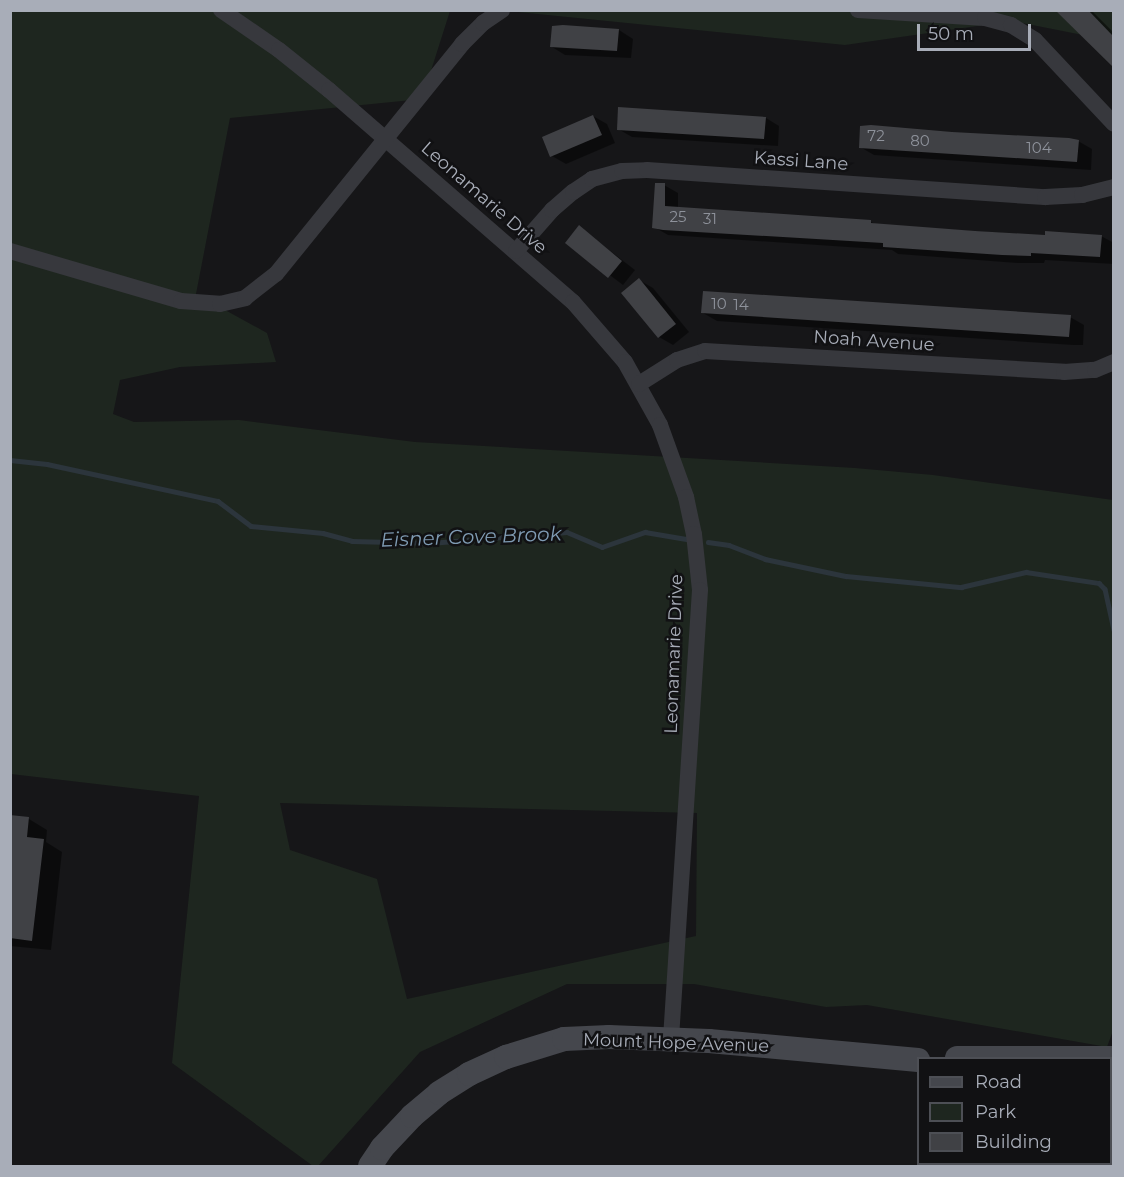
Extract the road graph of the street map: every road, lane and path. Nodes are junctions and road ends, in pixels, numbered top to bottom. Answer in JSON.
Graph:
{"nodes":[{"id":1,"x":221,"y":10,"type":"edge"},
{"id":2,"x":502,"y":10,"type":"edge"},
{"id":3,"x":858,"y":10,"type":"edge"},
{"id":4,"x":1113,"y":124,"type":"edge"},
{"id":5,"x":384,"y":137,"type":"junction"},
{"id":6,"x":1113,"y":187,"type":"edge"},
{"id":7,"x":10,"y":250,"type":"edge"},
{"id":8,"x":516,"y":251,"type":"junction"},
{"id":9,"x":1113,"y":362,"type":"edge"},
{"id":10,"x":639,"y":384,"type":"junction"},
{"id":11,"x":671,"y":1039,"type":"junction"},
{"id":12,"x":917,"y":1060,"type":"edge"},
{"id":13,"x":370,"y":1167,"type":"edge"}],
"edges":[{"from":1,"to":5,"type":"street","name":"Leonamarie Drive"},
{"from":2,"to":5,"type":"street"},
{"from":3,"to":4,"type":"street"},
{"from":5,"to":7,"type":"street"},
{"from":5,"to":8,"type":"street","name":"Leonamarie Drive"},
{"from":6,"to":8,"type":"street","name":"Kassi Lane"},
{"from":8,"to":10,"type":"street","name":"Leonamarie Drive"},
{"from":9,"to":10,"type":"street","name":"Noah Avenue"},
{"from":10,"to":11,"type":"street","name":"Leonamarie Drive"},
{"from":11,"to":12,"type":"street","name":"Mount Hope Avenue"},
{"from":11,"to":13,"type":"street","name":"Mount Hope Avenue"}]}
